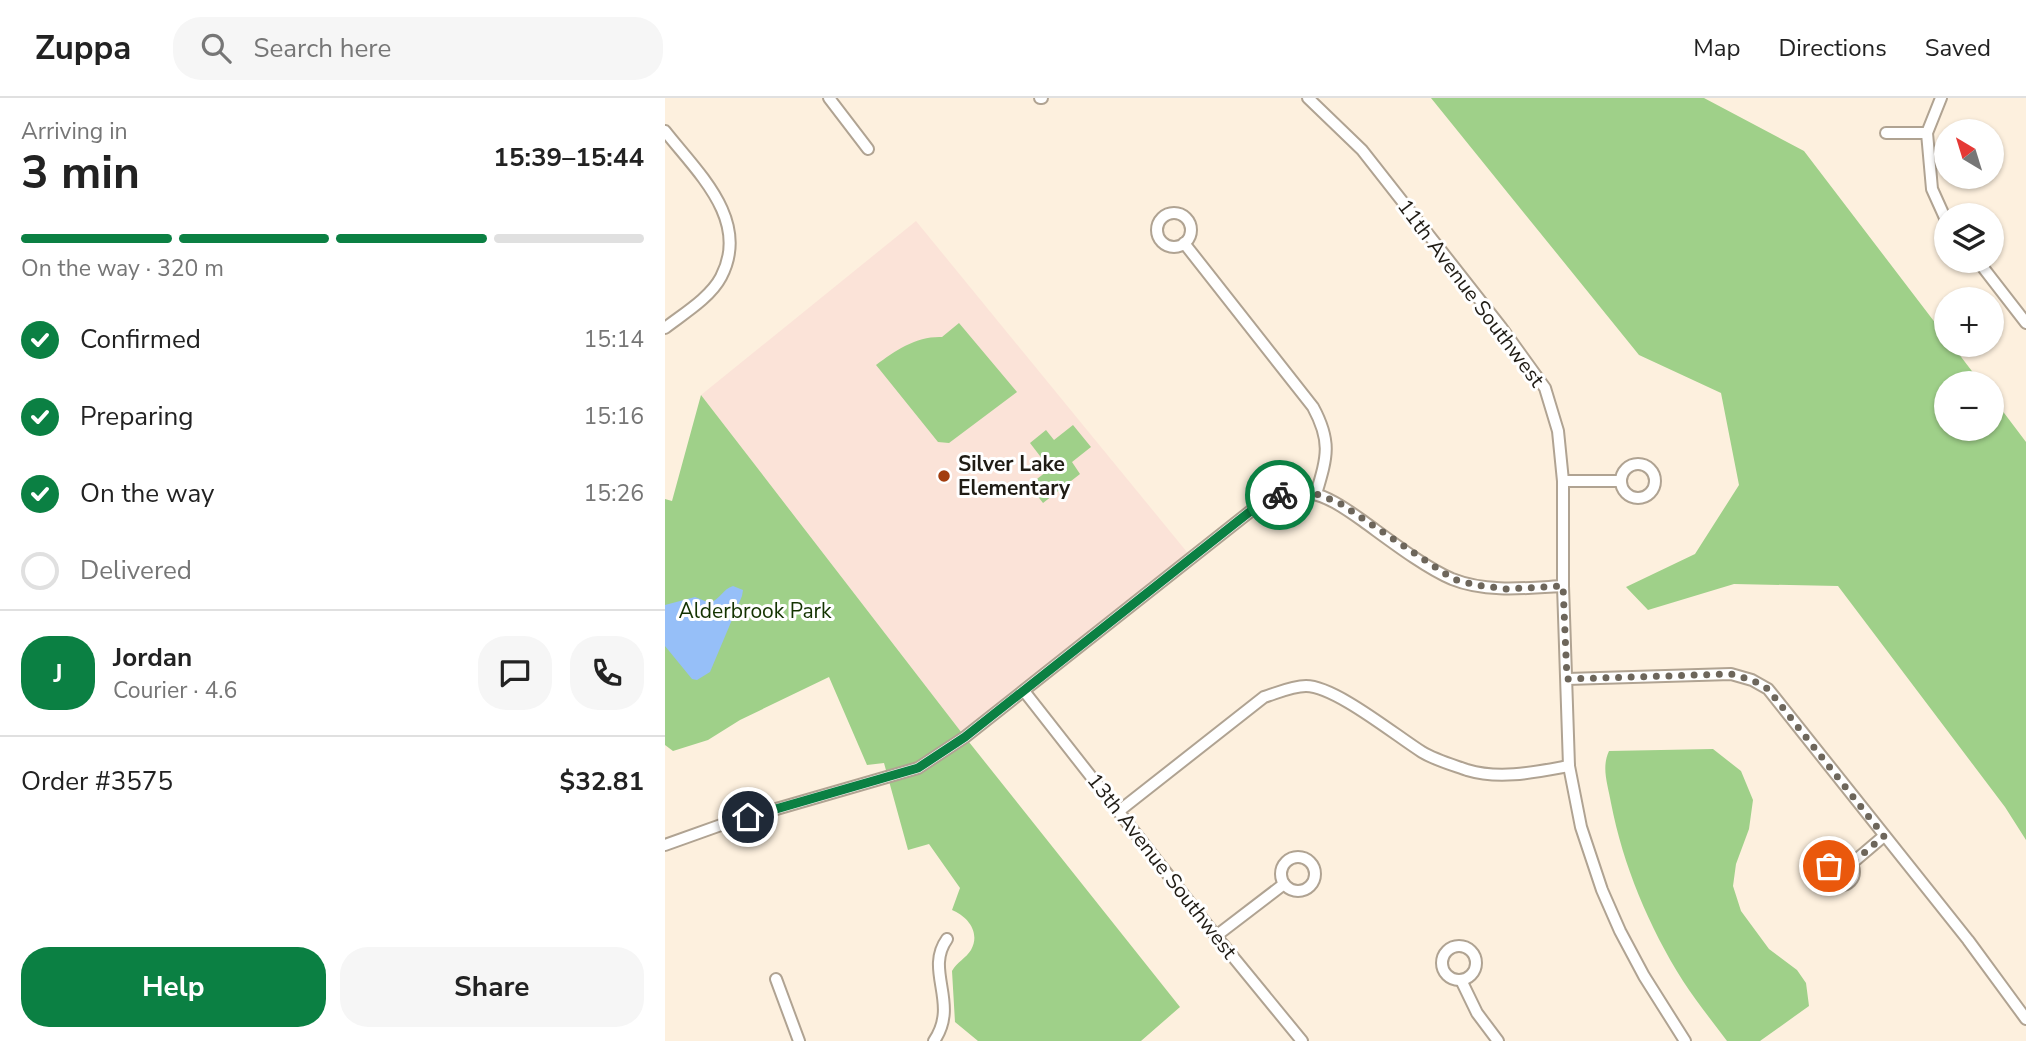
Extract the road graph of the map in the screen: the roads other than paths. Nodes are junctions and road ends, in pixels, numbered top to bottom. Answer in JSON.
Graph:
{"nodes":[{"id":1,"x":829,"y":98,"type":"edge"},
{"id":2,"x":1308,"y":98,"type":"edge"},
{"id":3,"x":1941,"y":98,"type":"edge"},
{"id":4,"x":665,"y":131,"type":"edge"},
{"id":5,"x":1886,"y":132,"type":"dead end"},
{"id":6,"x":1927,"y":133,"type":"junction"},
{"id":7,"x":868,"y":149,"type":"dead end"},
{"id":8,"x":1938,"y":203,"type":"edge"},
{"id":9,"x":1184,"y":243,"type":"dead end"},
{"id":10,"x":1987,"y":273,"type":"edge"},
{"id":11,"x":2026,"y":323,"type":"edge"},
{"id":12,"x":665,"y":328,"type":"edge"},
{"id":13,"x":1563,"y":481,"type":"junction"},
{"id":14,"x":1621,"y":481,"type":"dead end"},
{"id":15,"x":1316,"y":494,"type":"junction"},
{"id":16,"x":1563,"y":586,"type":"junction"},
{"id":17,"x":1567,"y":679,"type":"junction"},
{"id":18,"x":1024,"y":691,"type":"junction"},
{"id":19,"x":1569,"y":766,"type":"junction"},
{"id":20,"x":1119,"y":811,"type":"junction"},
{"id":21,"x":1884,"y":836,"type":"junction"},
{"id":22,"x":665,"y":845,"type":"edge"},
{"id":23,"x":1851,"y":864,"type":"dead end"},
{"id":24,"x":1284,"y":884,"type":"dead end"},
{"id":25,"x":1216,"y":936,"type":"junction"},
{"id":26,"x":947,"y":939,"type":"dead end"},
{"id":27,"x":776,"y":979,"type":"dead end"},
{"id":28,"x":1461,"y":980,"type":"dead end"},
{"id":29,"x":2026,"y":1019,"type":"edge"},
{"id":30,"x":1297,"y":1039,"type":"edge"},
{"id":31,"x":799,"y":1041,"type":"edge"},
{"id":32,"x":934,"y":1041,"type":"edge"},
{"id":33,"x":1498,"y":1041,"type":"edge"},
{"id":34,"x":1685,"y":1041,"type":"edge"}],
"edges":[{"from":1,"to":7,"type":"street"},
{"from":2,"to":13,"type":"street","name":"11th Avenue Southwest"},
{"from":3,"to":6,"type":"street"},
{"from":4,"to":12,"type":"street"},
{"from":5,"to":6,"type":"street"},
{"from":6,"to":8,"type":"street"},
{"from":9,"to":15,"type":"street"},
{"from":10,"to":11,"type":"street"},
{"from":13,"to":14,"type":"street"},
{"from":13,"to":16,"type":"street","name":"11th Avenue Southwest"},
{"from":15,"to":16,"type":"street"},
{"from":15,"to":18,"type":"street"},
{"from":16,"to":17,"type":"street","name":"11th Avenue Southwest"},
{"from":17,"to":19,"type":"street","name":"11th Avenue Southwest"},
{"from":17,"to":21,"type":"street"},
{"from":18,"to":20,"type":"street","name":"13th Avenue Southwest"},
{"from":18,"to":22,"type":"street"},
{"from":19,"to":20,"type":"street"},
{"from":19,"to":34,"type":"street","name":"11th Avenue Southwest"},
{"from":20,"to":25,"type":"street","name":"13th Avenue Southwest"},
{"from":21,"to":23,"type":"street"},
{"from":21,"to":29,"type":"street"},
{"from":24,"to":25,"type":"street"},
{"from":25,"to":30,"type":"street","name":"13th Avenue Southwest"},
{"from":26,"to":32,"type":"street"},
{"from":27,"to":31,"type":"street"},
{"from":28,"to":33,"type":"street"}]}
